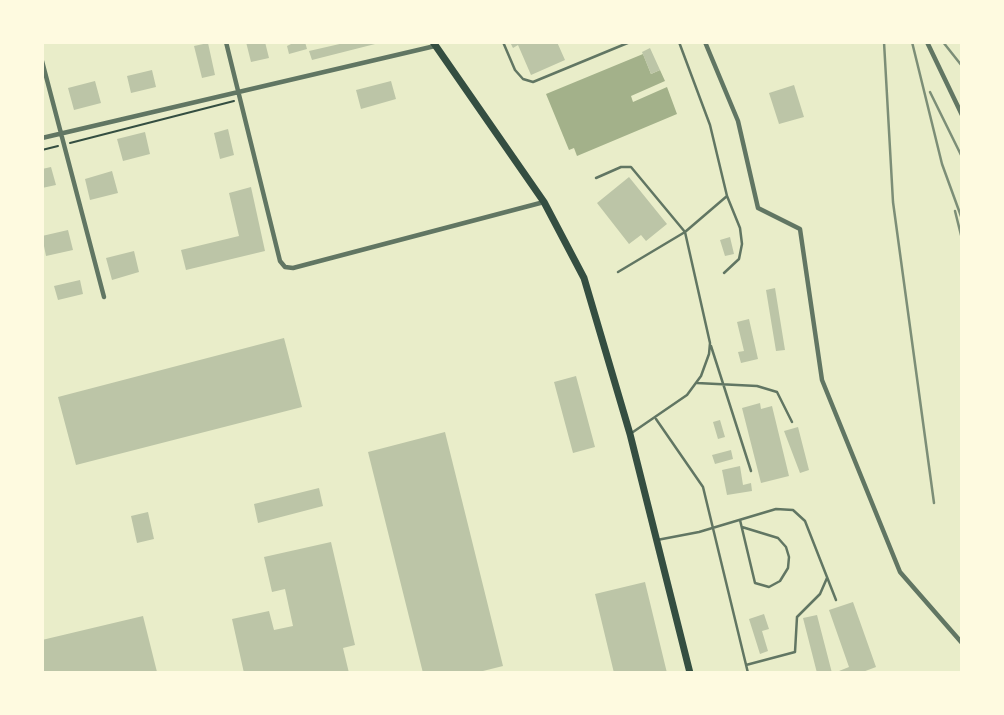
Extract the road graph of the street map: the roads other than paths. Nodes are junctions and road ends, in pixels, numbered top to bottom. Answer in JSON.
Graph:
{"nodes":[{"id":1,"x":226,"y":42,"type":"edge"},
{"id":2,"x":503,"y":42,"type":"edge"},
{"id":3,"x":630,"y":42,"type":"edge"},
{"id":4,"x":679,"y":42,"type":"edge"},
{"id":5,"x":705,"y":42,"type":"edge"},
{"id":6,"x":927,"y":42,"type":"edge"},
{"id":7,"x":434,"y":44,"type":"edge"},
{"id":8,"x":42,"y":61,"type":"edge"},
{"id":9,"x":238,"y":92,"type":"junction"},
{"id":10,"x":962,"y":115,"type":"edge"},
{"id":11,"x":60,"y":134,"type":"junction"},
{"id":12,"x":42,"y":138,"type":"edge"},
{"id":13,"x":596,"y":178,"type":"dead end"},
{"id":14,"x":727,"y":196,"type":"junction"},
{"id":15,"x":544,"y":202,"type":"junction"},
{"id":16,"x":685,"y":232,"type":"junction"},
{"id":17,"x":618,"y":272,"type":"dead end"},
{"id":18,"x":724,"y":273,"type":"dead end"},
{"id":19,"x":104,"y":297,"type":"dead end"},
{"id":20,"x":710,"y":343,"type":"junction"},
{"id":21,"x":697,"y":383,"type":"junction"},
{"id":22,"x":724,"y":384,"type":"junction"},
{"id":23,"x":656,"y":419,"type":"junction"},
{"id":24,"x":792,"y":422,"type":"dead end"},
{"id":25,"x":629,"y":433,"type":"junction"},
{"id":26,"x":751,"y":471,"type":"dead end"},
{"id":27,"x":740,"y":520,"type":"junction"},
{"id":28,"x":742,"y":527,"type":"junction"},
{"id":29,"x":712,"y":528,"type":"junction"},
{"id":30,"x":657,"y":540,"type":"junction"},
{"id":31,"x":827,"y":577,"type":"junction"},
{"id":32,"x":836,"y":600,"type":"dead end"},
{"id":33,"x":962,"y":643,"type":"edge"},
{"id":34,"x":746,"y":665,"type":"junction"},
{"id":35,"x":690,"y":673,"type":"edge"},
{"id":36,"x":748,"y":673,"type":"edge"}],
"edges":[{"from":1,"to":9,"type":"street"},
{"from":2,"to":3,"type":"lane"},
{"from":4,"to":14,"type":"lane"},
{"from":5,"to":33,"type":"street"},
{"from":6,"to":10,"type":"street"},
{"from":7,"to":9,"type":"street"},
{"from":7,"to":15,"type":"main road"},
{"from":8,"to":11,"type":"street"},
{"from":9,"to":11,"type":"street"},
{"from":9,"to":15,"type":"street"},
{"from":11,"to":12,"type":"street"},
{"from":11,"to":19,"type":"street"},
{"from":13,"to":16,"type":"lane"},
{"from":14,"to":16,"type":"lane"},
{"from":14,"to":18,"type":"lane"},
{"from":15,"to":25,"type":"main road"},
{"from":16,"to":17,"type":"lane"},
{"from":16,"to":20,"type":"lane"},
{"from":20,"to":21,"type":"lane"},
{"from":20,"to":22,"type":"lane"},
{"from":21,"to":22,"type":"lane"},
{"from":21,"to":23,"type":"lane"},
{"from":22,"to":24,"type":"lane"},
{"from":22,"to":26,"type":"lane"},
{"from":23,"to":25,"type":"lane"},
{"from":23,"to":29,"type":"lane"},
{"from":25,"to":30,"type":"main road"},
{"from":27,"to":28,"type":"lane"},
{"from":27,"to":29,"type":"lane"},
{"from":27,"to":31,"type":"lane"},
{"from":28,"to":28,"type":"lane"},
{"from":29,"to":30,"type":"lane"},
{"from":29,"to":34,"type":"lane"},
{"from":30,"to":35,"type":"main road"},
{"from":31,"to":32,"type":"lane"},
{"from":31,"to":34,"type":"lane"},
{"from":34,"to":36,"type":"lane"}]}
